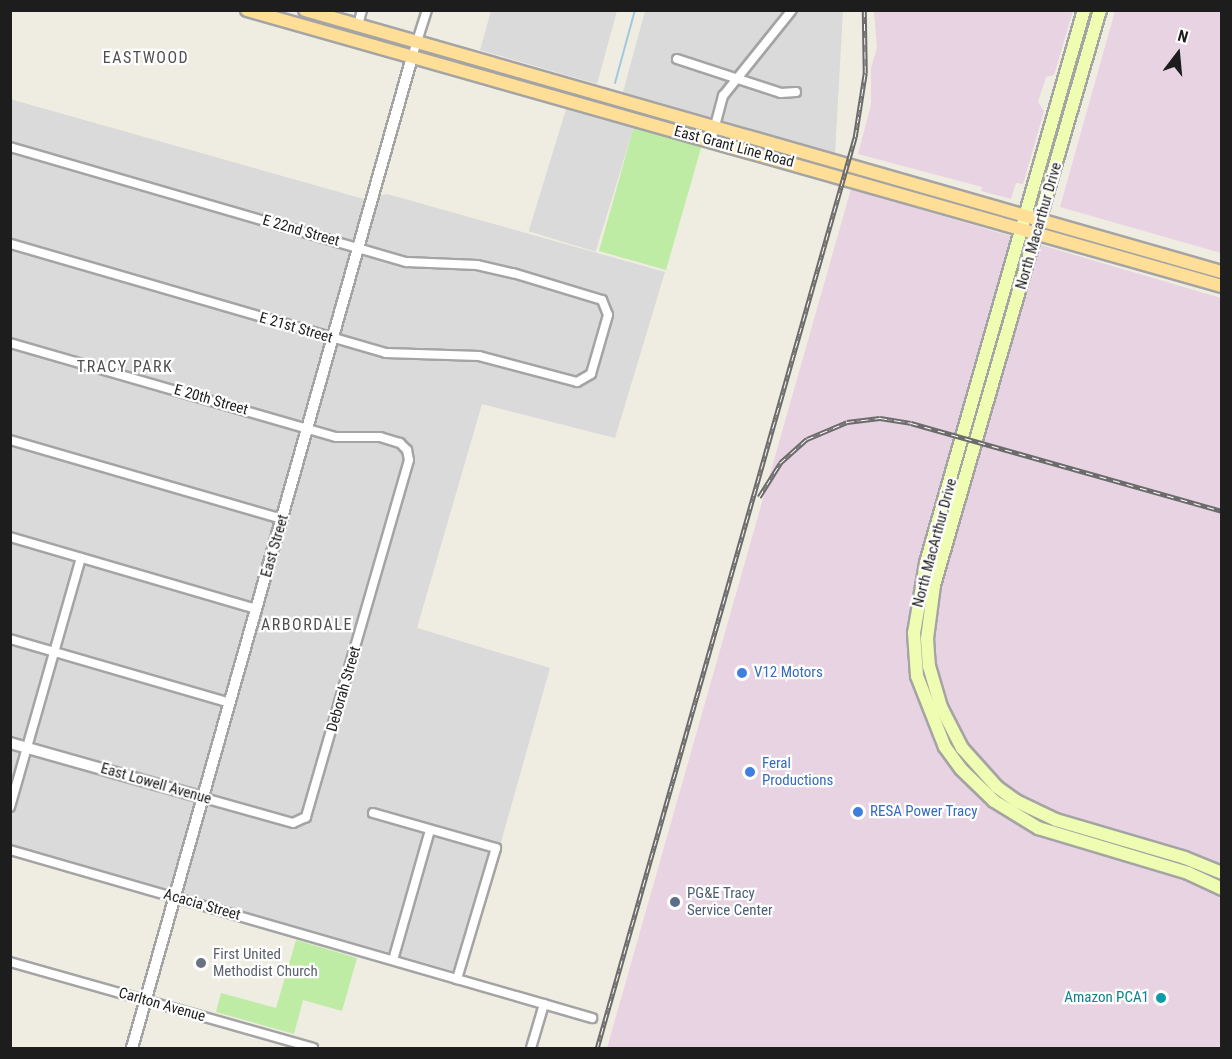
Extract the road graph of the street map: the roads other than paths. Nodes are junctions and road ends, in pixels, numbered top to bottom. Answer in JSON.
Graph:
{"nodes":[{"id":1,"x":247,"y":10,"type":"edge"},
{"id":2,"x":305,"y":10,"type":"edge"},
{"id":3,"x":362,"y":10,"type":"edge"},
{"id":4,"x":427,"y":10,"type":"edge"},
{"id":5,"x":792,"y":10,"type":"edge"},
{"id":6,"x":1084,"y":10,"type":"edge"},
{"id":7,"x":1100,"y":10,"type":"edge"},
{"id":8,"x":358,"y":25,"type":"junction"},
{"id":9,"x":417,"y":43,"type":"junction"},
{"id":10,"x":412,"y":57,"type":"junction"},
{"id":11,"x":677,"y":59,"type":"dead end"},
{"id":12,"x":735,"y":80,"type":"junction"},
{"id":13,"x":796,"y":93,"type":"dead end"},
{"id":14,"x":712,"y":127,"type":"junction"},
{"id":15,"x":711,"y":141,"type":"junction"},
{"id":16,"x":10,"y":147,"type":"edge"},
{"id":17,"x":1028,"y":217,"type":"junction"},
{"id":18,"x":1041,"y":221,"type":"junction"},
{"id":19,"x":1024,"y":230,"type":"junction"},
{"id":20,"x":1037,"y":234,"type":"junction"},
{"id":21,"x":10,"y":244,"type":"edge"},
{"id":22,"x":359,"y":248,"type":"junction"},
{"id":23,"x":1221,"y":272,"type":"edge"},
{"id":24,"x":1221,"y":286,"type":"edge"},
{"id":25,"x":333,"y":339,"type":"junction"},
{"id":26,"x":10,"y":343,"type":"edge"},
{"id":27,"x":981,"y":378,"type":"joint"},
{"id":28,"x":587,"y":379,"type":"joint"},
{"id":29,"x":308,"y":428,"type":"junction"},
{"id":30,"x":10,"y":440,"type":"edge"},
{"id":31,"x":976,"y":441,"type":"joint"},
{"id":32,"x":407,"y":450,"type":"joint"},
{"id":33,"x":282,"y":519,"type":"junction"},
{"id":34,"x":10,"y":537,"type":"edge"},
{"id":35,"x":81,"y":558,"type":"junction"},
{"id":36,"x":257,"y":609,"type":"junction"},
{"id":37,"x":10,"y":639,"type":"edge"},
{"id":38,"x":54,"y":651,"type":"junction"},
{"id":39,"x":230,"y":703,"type":"junction"},
{"id":40,"x":10,"y":743,"type":"edge"},
{"id":41,"x":27,"y":748,"type":"junction"},
{"id":42,"x":204,"y":798,"type":"junction"},
{"id":43,"x":10,"y":807,"type":"edge"},
{"id":44,"x":374,"y":813,"type":"dead end"},
{"id":45,"x":301,"y":820,"type":"joint"},
{"id":46,"x":430,"y":830,"type":"junction"},
{"id":47,"x":10,"y":850,"type":"edge"},
{"id":48,"x":1221,"y":873,"type":"edge"},
{"id":49,"x":1221,"y":890,"type":"edge"},
{"id":50,"x":175,"y":897,"type":"junction"},
{"id":51,"x":393,"y":960,"type":"junction"},
{"id":52,"x":10,"y":962,"type":"edge"},
{"id":53,"x":457,"y":979,"type":"junction"},
{"id":54,"x":146,"y":1000,"type":"junction"},
{"id":55,"x":544,"y":1004,"type":"junction"},
{"id":56,"x":592,"y":1018,"type":"dead end"},
{"id":57,"x":132,"y":1048,"type":"edge"},
{"id":58,"x":313,"y":1048,"type":"edge"},
{"id":59,"x":531,"y":1048,"type":"edge"}],
"edges":[{"from":1,"to":10,"type":"main road","name":"East Grant Line Road"},
{"from":2,"to":8,"type":"main road","name":"East Grant Line Road"},
{"from":3,"to":8,"type":"street"},
{"from":4,"to":9,"type":"street","name":"East Street"},
{"from":5,"to":12,"type":"street"},
{"from":6,"to":17,"type":"main road","name":"North Macarthur Drive"},
{"from":7,"to":18,"type":"main road","name":"North Macarthur Drive"},
{"from":8,"to":9,"type":"main road","name":"East Grant Line Road"},
{"from":9,"to":10,"type":"street","name":"East Street"},
{"from":9,"to":14,"type":"main road","name":"East Grant Line Road"},
{"from":10,"to":15,"type":"main road","name":"East Grant Line Road"},
{"from":10,"to":22,"type":"street","name":"East Street"},
{"from":11,"to":12,"type":"street"},
{"from":12,"to":13,"type":"street"},
{"from":12,"to":14,"type":"street"},
{"from":14,"to":15,"type":"street"},
{"from":14,"to":17,"type":"main road","name":"East Grant Line Road"},
{"from":15,"to":19,"type":"main road","name":"East Grant Line Road"},
{"from":16,"to":22,"type":"street","name":"E 22nd Street"},
{"from":17,"to":18,"type":"main road","name":"East Grant Line Road"},
{"from":17,"to":19,"type":"main road","name":"North Macarthur Drive"},
{"from":18,"to":20,"type":"main road","name":"North Macarthur Drive"},
{"from":18,"to":23,"type":"main road","name":"East Grant Line Road"},
{"from":19,"to":20,"type":"main road","name":"East Grant Line Road"},
{"from":19,"to":27,"type":"main road","name":"North Macarthur Drive"},
{"from":20,"to":24,"type":"main road","name":"East Grant Line Road"},
{"from":20,"to":31,"type":"main road","name":"North Macarthur Drive"},
{"from":21,"to":25,"type":"street","name":"E 21st Street"},
{"from":22,"to":25,"type":"street","name":"East Street"},
{"from":22,"to":28,"type":"street","name":"E 22nd Street"},
{"from":25,"to":28,"type":"street","name":"E 21st Street"},
{"from":25,"to":29,"type":"street","name":"East Street"},
{"from":26,"to":29,"type":"street","name":"E 20th Street"},
{"from":27,"to":49,"type":"main road","name":"North MacArthur Drive"},
{"from":29,"to":32,"type":"street","name":"E 20th Street"},
{"from":29,"to":33,"type":"street","name":"East Street"},
{"from":30,"to":33,"type":"street"},
{"from":31,"to":48,"type":"main road","name":"North MacArthur Drive"},
{"from":32,"to":45,"type":"street","name":"Deborah Street"},
{"from":33,"to":36,"type":"street","name":"East Street"},
{"from":34,"to":35,"type":"street"},
{"from":35,"to":36,"type":"street"},
{"from":35,"to":38,"type":"street"},
{"from":36,"to":39,"type":"street","name":"East Street"},
{"from":37,"to":38,"type":"street"},
{"from":38,"to":39,"type":"street"},
{"from":38,"to":41,"type":"street"},
{"from":39,"to":42,"type":"street","name":"East Street"},
{"from":40,"to":41,"type":"street","name":"East Lowell Avenue"},
{"from":41,"to":42,"type":"street","name":"East Lowell Avenue"},
{"from":41,"to":43,"type":"street"},
{"from":42,"to":45,"type":"street","name":"East Lowell Avenue"},
{"from":42,"to":50,"type":"street","name":"East Street"},
{"from":44,"to":46,"type":"street"},
{"from":46,"to":51,"type":"street"},
{"from":46,"to":53,"type":"street"},
{"from":47,"to":50,"type":"street","name":"Acacia Street"},
{"from":50,"to":51,"type":"street","name":"Acacia Street"},
{"from":50,"to":54,"type":"street","name":"East Street"},
{"from":51,"to":53,"type":"street","name":"Acacia Street"},
{"from":52,"to":54,"type":"street","name":"Carlton Avenue"},
{"from":53,"to":55,"type":"street","name":"Acacia Street"},
{"from":54,"to":57,"type":"street","name":"East Street"},
{"from":54,"to":58,"type":"street","name":"Carlton Avenue"},
{"from":55,"to":56,"type":"street","name":"Acacia Street"},
{"from":55,"to":59,"type":"street"}]}
